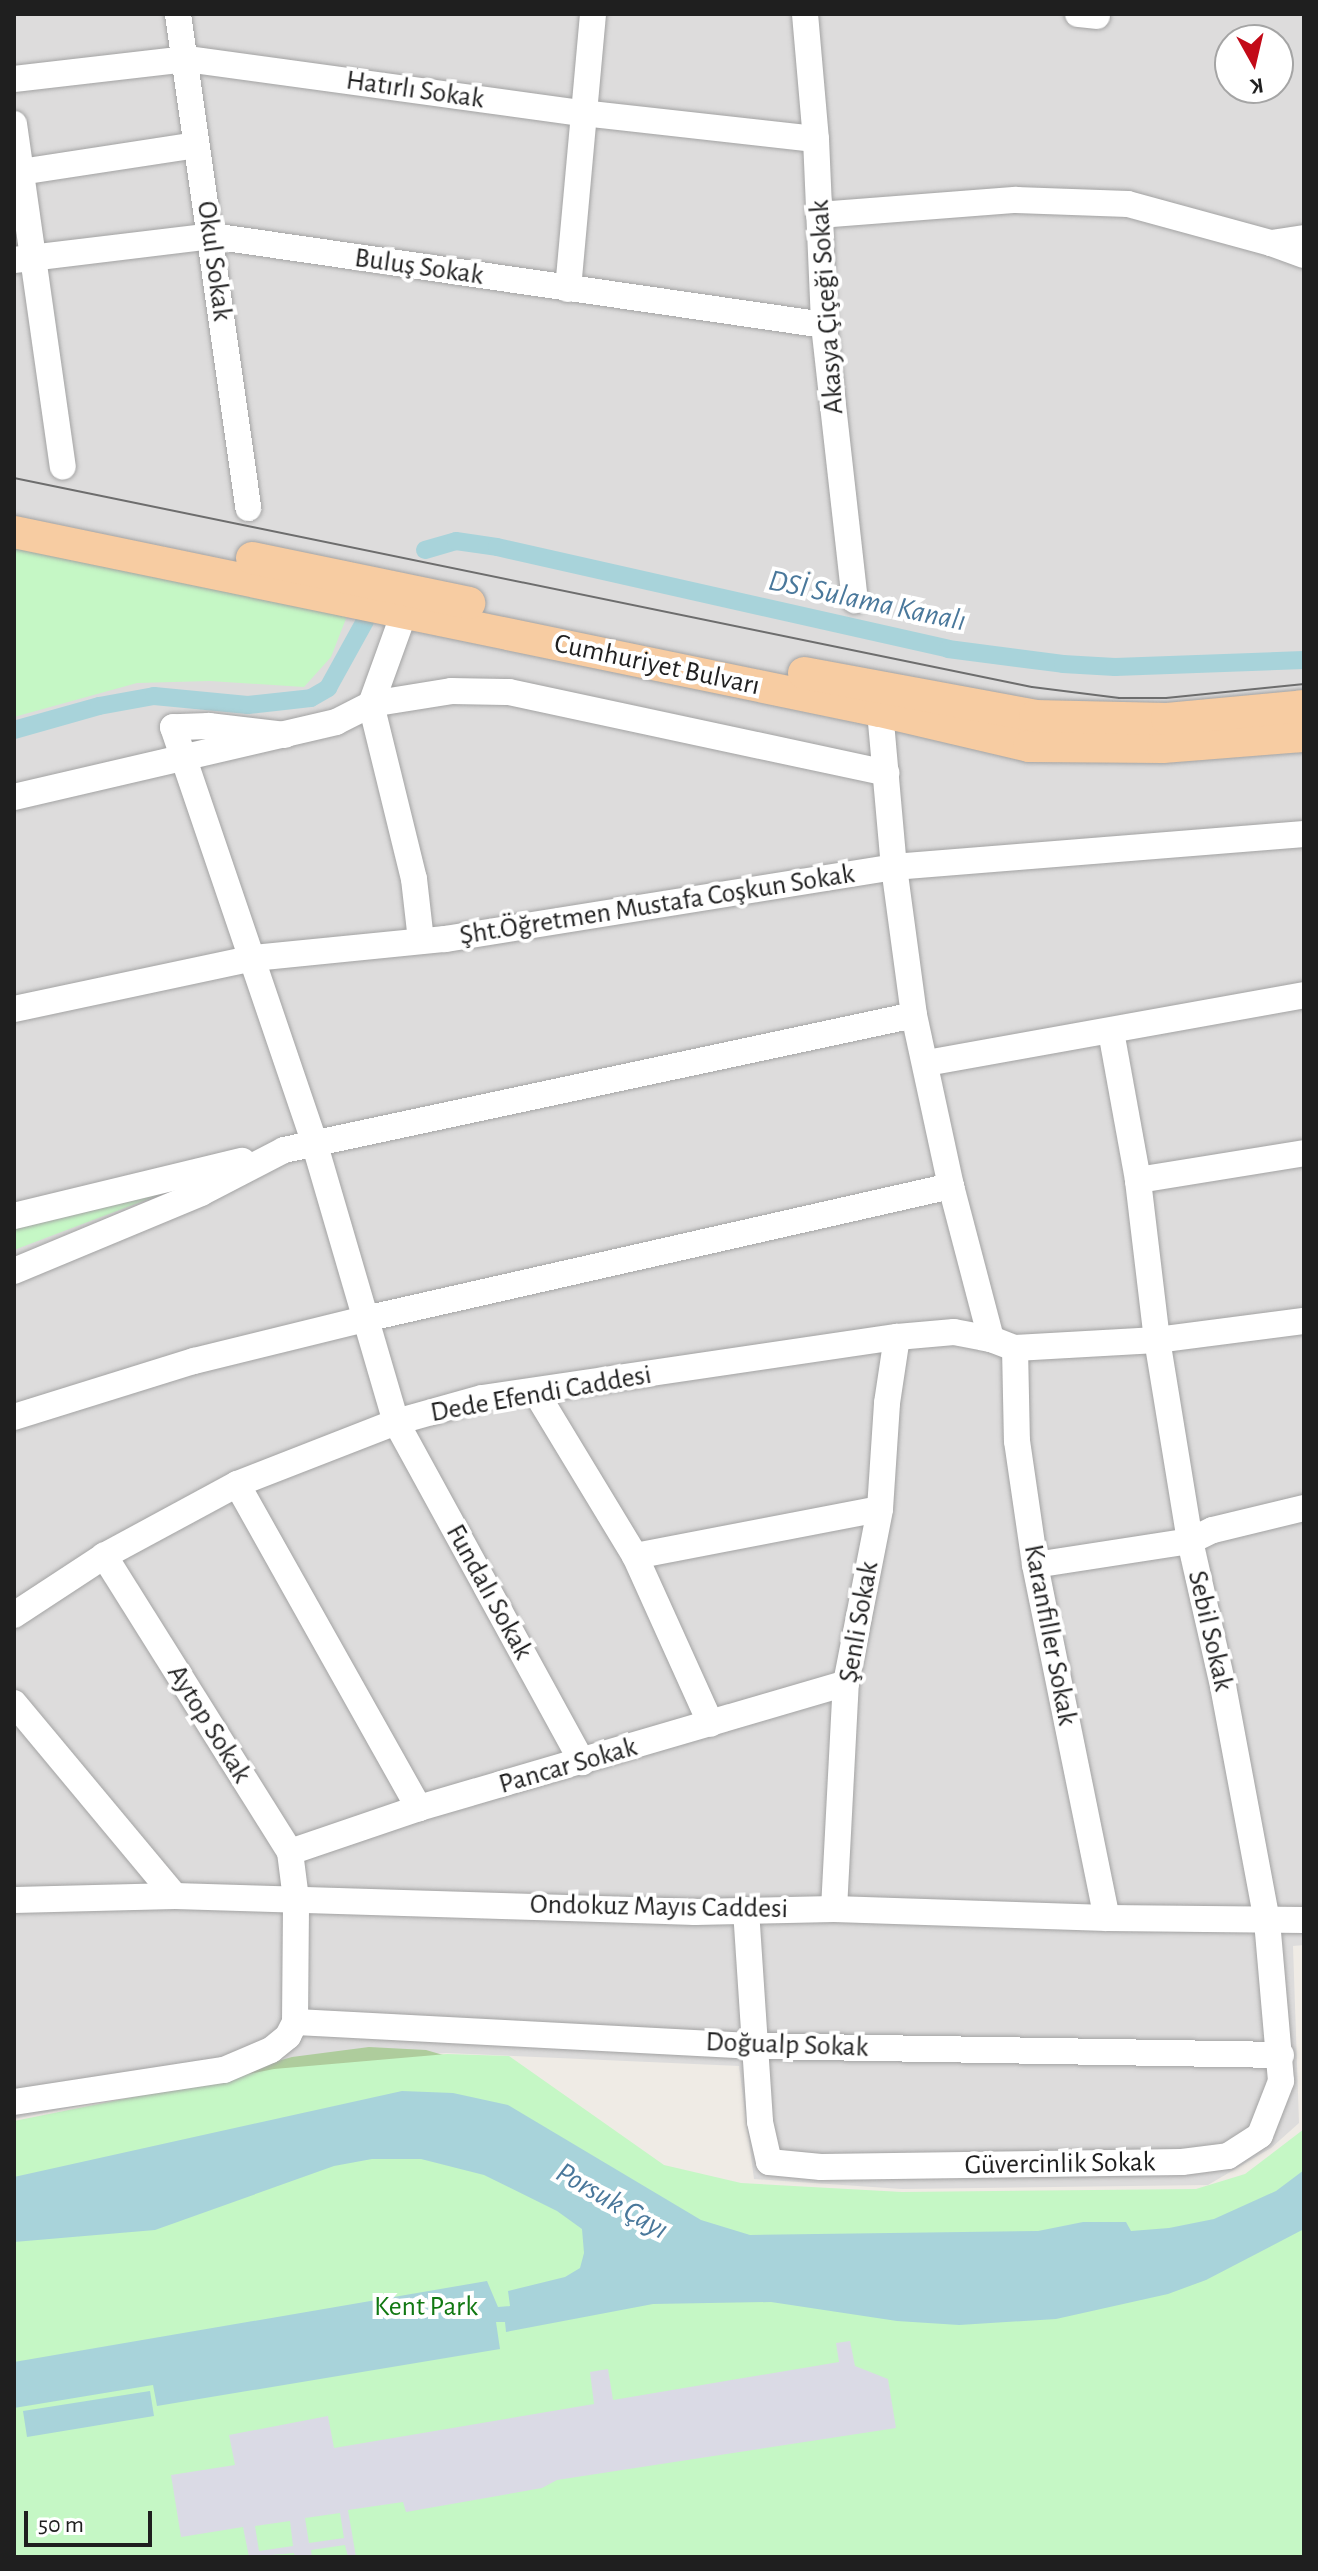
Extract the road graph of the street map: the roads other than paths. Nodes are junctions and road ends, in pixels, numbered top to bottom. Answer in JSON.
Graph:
{"nodes":[{"id":1,"x":178,"y":14,"type":"edge"},
{"id":2,"x":593,"y":14,"type":"edge"},
{"id":3,"x":805,"y":14,"type":"edge"},
{"id":4,"x":187,"y":59,"type":"junction"},
{"id":5,"x":14,"y":79,"type":"edge"},
{"id":6,"x":583,"y":113,"type":"junction"},
{"id":7,"x":14,"y":124,"type":"edge"},
{"id":8,"x":816,"y":139,"type":"junction"},
{"id":9,"x":196,"y":145,"type":"junction"},
{"id":10,"x":17,"y":172,"type":"edge"},
{"id":11,"x":819,"y":215,"type":"junction"},
{"id":12,"x":212,"y":236,"type":"junction"},
{"id":13,"x":1304,"y":238,"type":"edge"},
{"id":14,"x":1271,"y":243,"type":"junction"},
{"id":15,"x":1304,"y":255,"type":"edge"},
{"id":16,"x":24,"y":259,"type":"edge"},
{"id":17,"x":568,"y":289,"type":"junction"},
{"id":18,"x":824,"y":325,"type":"junction"},
{"id":19,"x":63,"y":467,"type":"dead end"},
{"id":20,"x":248,"y":508,"type":"dead end"},
{"id":21,"x":14,"y":509,"type":"edge"},
{"id":22,"x":14,"y":532,"type":"edge"},
{"id":23,"x":855,"y":600,"type":"dead end"},
{"id":24,"x":404,"y":613,"type":"junction"},
{"id":25,"x":371,"y":704,"type":"junction"},
{"id":26,"x":1304,"y":706,"type":"edge"},
{"id":27,"x":880,"y":711,"type":"junction"},
{"id":28,"x":1304,"y":736,"type":"edge"},
{"id":29,"x":184,"y":759,"type":"junction"},
{"id":30,"x":886,"y":773,"type":"junction"},
{"id":31,"x":14,"y":797,"type":"edge"},
{"id":32,"x":1304,"y":834,"type":"edge"},
{"id":33,"x":894,"y":867,"type":"junction"},
{"id":34,"x":421,"y":940,"type":"junction"},
{"id":35,"x":254,"y":958,"type":"junction"},
{"id":36,"x":1304,"y":995,"type":"edge"},
{"id":37,"x":14,"y":1009,"type":"edge"},
{"id":38,"x":914,"y":1015,"type":"junction"},
{"id":39,"x":1111,"y":1032,"type":"junction"},
{"id":40,"x":927,"y":1063,"type":"junction"},
{"id":41,"x":314,"y":1142,"type":"junction"},
{"id":42,"x":284,"y":1150,"type":"junction"},
{"id":43,"x":1304,"y":1153,"type":"edge"},
{"id":44,"x":1138,"y":1180,"type":"junction"},
{"id":45,"x":951,"y":1186,"type":"junction"},
{"id":46,"x":14,"y":1216,"type":"edge"},
{"id":47,"x":14,"y":1271,"type":"edge"},
{"id":48,"x":365,"y":1319,"type":"junction"},
{"id":49,"x":1304,"y":1321,"type":"edge"},
{"id":50,"x":897,"y":1337,"type":"junction"},
{"id":51,"x":1157,"y":1340,"type":"junction"},
{"id":52,"x":1003,"y":1343,"type":"junction"},
{"id":53,"x":535,"y":1391,"type":"junction"},
{"id":54,"x":14,"y":1417,"type":"edge"},
{"id":55,"x":396,"y":1422,"type":"junction"},
{"id":56,"x":237,"y":1484,"type":"junction"},
{"id":57,"x":1304,"y":1508,"type":"edge"},
{"id":58,"x":880,"y":1509,"type":"junction"},
{"id":59,"x":1190,"y":1541,"type":"junction"},
{"id":60,"x":104,"y":1556,"type":"junction"},
{"id":61,"x":635,"y":1556,"type":"junction"},
{"id":62,"x":1035,"y":1565,"type":"junction"},
{"id":63,"x":14,"y":1615,"type":"edge"},
{"id":64,"x":846,"y":1683,"type":"junction"},
{"id":65,"x":14,"y":1703,"type":"edge"},
{"id":66,"x":711,"y":1724,"type":"junction"},
{"id":67,"x":582,"y":1762,"type":"junction"},
{"id":68,"x":419,"y":1808,"type":"junction"},
{"id":69,"x":290,"y":1852,"type":"junction"},
{"id":70,"x":175,"y":1896,"type":"junction"},
{"id":71,"x":296,"y":1899,"type":"junction"},
{"id":72,"x":14,"y":1900,"type":"edge"},
{"id":73,"x":834,"y":1909,"type":"junction"},
{"id":74,"x":746,"y":1910,"type":"junction"},
{"id":75,"x":1107,"y":1918,"type":"junction"},
{"id":76,"x":1304,"y":1920,"type":"edge"},
{"id":77,"x":1267,"y":1921,"type":"junction"},
{"id":78,"x":295,"y":2022,"type":"junction"},
{"id":79,"x":756,"y":2046,"type":"junction"},
{"id":80,"x":1281,"y":2055,"type":"junction"},
{"id":81,"x":14,"y":2102,"type":"edge"}],
"edges":[{"from":1,"to":4,"type":"street","name":"Okul Sokak"},
{"from":2,"to":6,"type":"street"},
{"from":3,"to":8,"type":"street","name":"Akasya Çiçeği Sokak"},
{"from":4,"to":5,"type":"street","name":"Hatırlı Sokak"},
{"from":4,"to":6,"type":"street","name":"Hatırlı Sokak"},
{"from":4,"to":9,"type":"street","name":"Okul Sokak"},
{"from":6,"to":8,"type":"street","name":"Hatırlı Sokak"},
{"from":6,"to":17,"type":"street"},
{"from":7,"to":10,"type":"street"},
{"from":8,"to":11,"type":"street","name":"Akasya Çiçeği Sokak"},
{"from":9,"to":10,"type":"street"},
{"from":9,"to":12,"type":"street","name":"Okul Sokak"},
{"from":10,"to":16,"type":"street"},
{"from":11,"to":14,"type":"street"},
{"from":11,"to":18,"type":"street","name":"Akasya Çiçeği Sokak"},
{"from":12,"to":16,"type":"street","name":"Buluş Sokak"},
{"from":12,"to":17,"type":"street","name":"Buluş Sokak"},
{"from":12,"to":20,"type":"street","name":"Okul Sokak"},
{"from":13,"to":14,"type":"street"},
{"from":14,"to":15,"type":"street"},
{"from":16,"to":19,"type":"street"},
{"from":17,"to":18,"type":"street","name":"Buluş Sokak"},
{"from":18,"to":23,"type":"street","name":"Akasya Çiçeği Sokak"},
{"from":21,"to":26,"type":"main road","name":"Cumhuriyet Bulvarı"},
{"from":22,"to":24,"type":"main road","name":"Cumhuriyet Bulvarı"},
{"from":24,"to":25,"type":"street"},
{"from":24,"to":27,"type":"main road","name":"Cumhuriyet Bulvarı"},
{"from":25,"to":29,"type":"street","name":"Fundalı Sokak"},
{"from":25,"to":30,"type":"street"},
{"from":25,"to":34,"type":"street"},
{"from":27,"to":28,"type":"main road","name":"Cumhuriyet Bulvarı"},
{"from":27,"to":30,"type":"street","name":"Karanfiller Sokak"},
{"from":29,"to":31,"type":"street"},
{"from":29,"to":35,"type":"street","name":"Fundalı Sokak"},
{"from":30,"to":33,"type":"street","name":"Karanfiller Sokak"},
{"from":32,"to":33,"type":"street","name":"Şht.Öğretmen Mustafa Coşkun Sokak"},
{"from":33,"to":34,"type":"street","name":"Şht.Öğretmen Mustafa Coşkun Sokak"},
{"from":33,"to":38,"type":"street","name":"Karanfiller Sokak"},
{"from":34,"to":35,"type":"street","name":"Şht.Öğretmen Mustafa Coşkun Sokak"},
{"from":35,"to":37,"type":"street","name":"Şht.Öğretmen Mustafa Coşkun Sokak"},
{"from":35,"to":41,"type":"street","name":"Fundalı Sokak"},
{"from":36,"to":39,"type":"street"},
{"from":38,"to":40,"type":"street","name":"Karanfiller Sokak"},
{"from":38,"to":41,"type":"street"},
{"from":39,"to":40,"type":"street"},
{"from":39,"to":44,"type":"street","name":"Sebil Sokak"},
{"from":40,"to":45,"type":"street","name":"Karanfiller Sokak"},
{"from":41,"to":42,"type":"street"},
{"from":41,"to":48,"type":"street","name":"Fundalı Sokak"},
{"from":42,"to":46,"type":"street"},
{"from":42,"to":47,"type":"street"},
{"from":43,"to":44,"type":"street"},
{"from":44,"to":51,"type":"street","name":"Sebil Sokak"},
{"from":45,"to":48,"type":"street"},
{"from":45,"to":52,"type":"street","name":"Karanfiller Sokak"},
{"from":48,"to":54,"type":"street"},
{"from":48,"to":55,"type":"street","name":"Fundalı Sokak"},
{"from":49,"to":51,"type":"street","name":"Dede Efendi Caddesi"},
{"from":50,"to":52,"type":"street","name":"Dede Efendi Caddesi"},
{"from":50,"to":53,"type":"street","name":"Dede Efendi Caddesi"},
{"from":50,"to":58,"type":"street","name":"Şenli Sokak"},
{"from":51,"to":52,"type":"street","name":"Dede Efendi Caddesi"},
{"from":51,"to":59,"type":"street","name":"Sebil Sokak"},
{"from":52,"to":62,"type":"street","name":"Karanfiller Sokak"},
{"from":53,"to":55,"type":"street","name":"Dede Efendi Caddesi"},
{"from":53,"to":61,"type":"street"},
{"from":55,"to":56,"type":"street","name":"Dede Efendi Caddesi"},
{"from":55,"to":67,"type":"street","name":"Fundalı Sokak"},
{"from":56,"to":60,"type":"street","name":"Dede Efendi Caddesi"},
{"from":56,"to":68,"type":"street"},
{"from":57,"to":59,"type":"street"},
{"from":58,"to":61,"type":"street"},
{"from":58,"to":64,"type":"street","name":"Şenli Sokak"},
{"from":59,"to":62,"type":"street"},
{"from":59,"to":77,"type":"street","name":"Sebil Sokak"},
{"from":60,"to":63,"type":"street","name":"Dede Efendi Caddesi"},
{"from":60,"to":69,"type":"street","name":"Aytop Sokak"},
{"from":61,"to":66,"type":"street"},
{"from":62,"to":75,"type":"street","name":"Karanfiller Sokak"},
{"from":64,"to":66,"type":"street","name":"Pancar Sokak"},
{"from":64,"to":73,"type":"street","name":"Şenli Sokak"},
{"from":65,"to":70,"type":"street"},
{"from":66,"to":67,"type":"street","name":"Pancar Sokak"},
{"from":67,"to":68,"type":"street","name":"Pancar Sokak"},
{"from":68,"to":69,"type":"street","name":"Pancar Sokak"},
{"from":69,"to":71,"type":"street","name":"Aytop Sokak"},
{"from":70,"to":71,"type":"street","name":"Ondokuz Mayıs Caddesi"},
{"from":70,"to":72,"type":"street","name":"Ondokuz Mayıs Caddesi"},
{"from":71,"to":74,"type":"street","name":"Ondokuz Mayıs Caddesi"},
{"from":71,"to":78,"type":"street"},
{"from":73,"to":74,"type":"street","name":"Ondokuz Mayıs Caddesi"},
{"from":73,"to":75,"type":"street","name":"Ondokuz Mayıs Caddesi"},
{"from":74,"to":79,"type":"street"},
{"from":75,"to":77,"type":"street","name":"Ondokuz Mayıs Caddesi"},
{"from":76,"to":77,"type":"street","name":"Ondokuz Mayıs Caddesi"},
{"from":77,"to":80,"type":"street","name":"Sebil Sokak"},
{"from":78,"to":79,"type":"street","name":"Doğualp Sokak"},
{"from":78,"to":81,"type":"street"},
{"from":79,"to":80,"type":"street","name":"Doğualp Sokak"},
{"from":79,"to":80,"type":"street","name":"Güvercinlik Sokak"}]}
